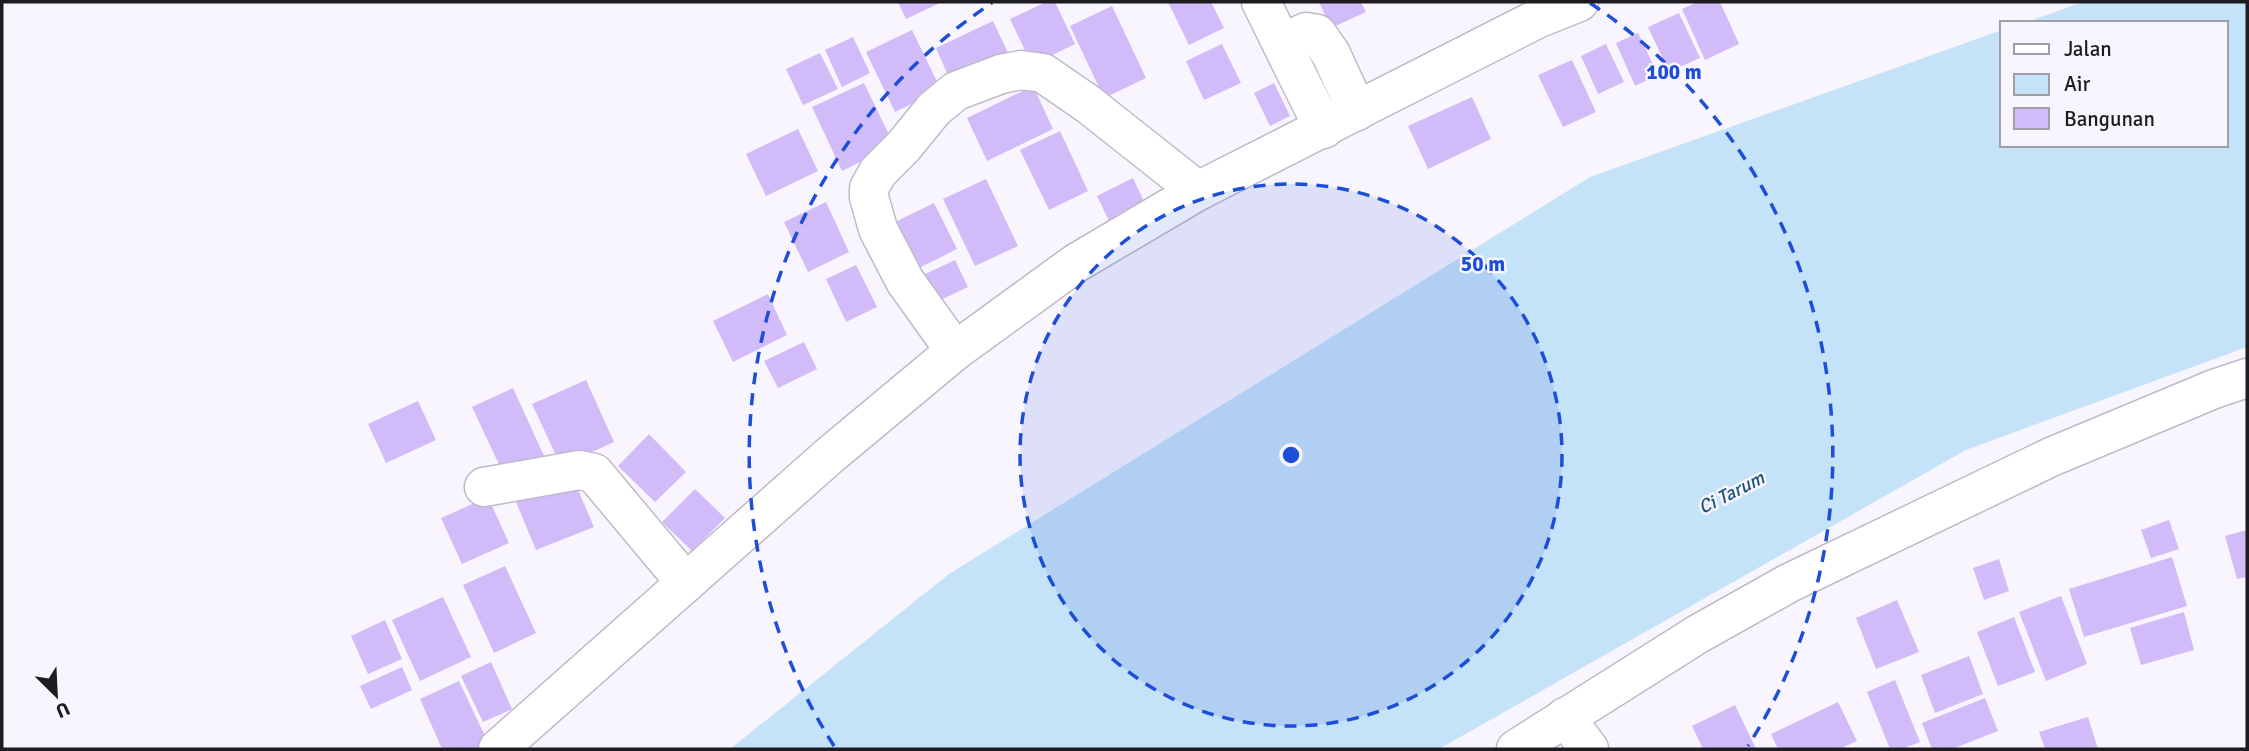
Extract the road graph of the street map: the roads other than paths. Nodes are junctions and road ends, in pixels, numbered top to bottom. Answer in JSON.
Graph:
{"nodes":[{"id":1,"x":1261,"y":2,"type":"edge"},
{"id":2,"x":1579,"y":2,"type":"edge"},
{"id":3,"x":1282,"y":44,"type":"junction"},
{"id":4,"x":1357,"y":111,"type":"junction"},
{"id":5,"x":1324,"y":128,"type":"junction"},
{"id":6,"x":1198,"y":191,"type":"junction"},
{"id":7,"x":955,"y":351,"type":"junction"},
{"id":8,"x":2247,"y":378,"type":"edge"},
{"id":9,"x":484,"y":487,"type":"dead end"},
{"id":10,"x":687,"y":583,"type":"junction"},
{"id":11,"x":1565,"y":717,"type":"junction"},
{"id":12,"x":498,"y":749,"type":"edge"},
{"id":13,"x":1516,"y":749,"type":"edge"},
{"id":14,"x":1589,"y":749,"type":"edge"}],
"edges":[{"from":1,"to":3,"type":"street"},
{"from":2,"to":4,"type":"street"},
{"from":3,"to":4,"type":"street"},
{"from":3,"to":5,"type":"street"},
{"from":4,"to":5,"type":"street"},
{"from":5,"to":6,"type":"street"},
{"from":6,"to":7,"type":"street"},
{"from":6,"to":7,"type":"street"},
{"from":7,"to":10,"type":"street"},
{"from":8,"to":11,"type":"street"},
{"from":9,"to":10,"type":"street"},
{"from":10,"to":12,"type":"street"},
{"from":11,"to":13,"type":"street"},
{"from":11,"to":14,"type":"street"}]}
